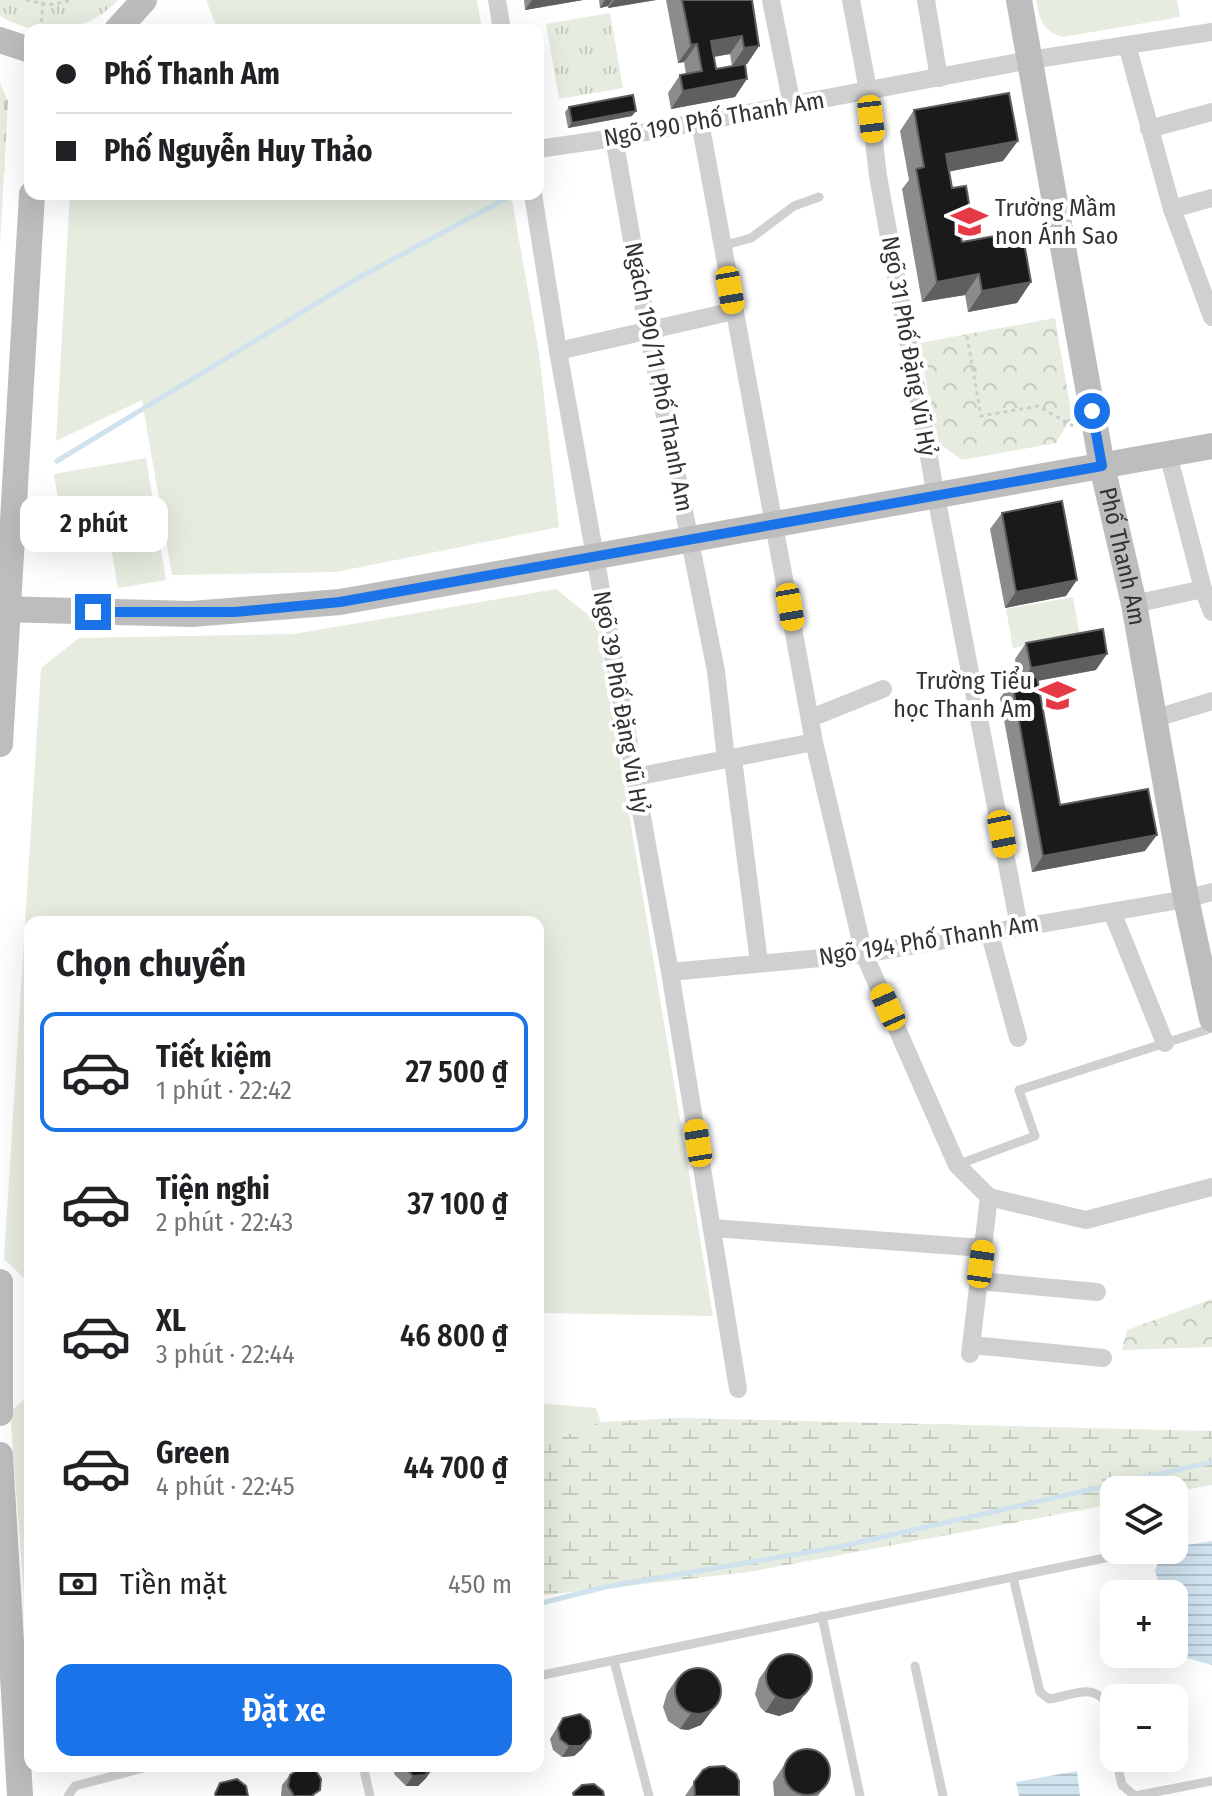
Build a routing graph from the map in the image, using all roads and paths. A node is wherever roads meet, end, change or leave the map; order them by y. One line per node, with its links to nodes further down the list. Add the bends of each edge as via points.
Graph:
1 (26, 0): 9 (path)
2 (72, 0): 9 (path)
3 (144, 0): 11 (street)
4 (497, 0): 12 (street)
5 (771, 0): 20 (street)
6 (851, 0): 19 (street, Ngõ 31 Phố Đặng Vũ Hỷ)
7 (926, 0): 18 (street)
8 (1019, 0): 17 (street, Phố Thanh Am)
9 (43, 2): 10 (path)
10 (41, 24)
11 (122, 24)
12 (501, 24)
13 (1212, 32): 15 (street, Ngõ 190 Phố Thanh Am)
14 (0, 40): 16 (street)
15 (1127, 45): 17 (street, Ngõ 190 Phố Thanh Am); 23 (street)
16 (24, 48)
17 (1030, 60): 18 (street, Ngõ 190 Phố Thanh Am); 38 (street, Phố Thanh Am)
18 (939, 78): 19 (street, Ngõ 190 Phố Thanh Am)
19 (868, 90): 20 (street, Ngõ 190 Phố Thanh Am); 40 (street, Ngõ 31 Phố Đặng Vũ Hỷ, via 878,176)
20 (792, 105): 22 (street, Ngõ 190 Phố Thanh Am)
21 (1212, 112): 23 (street)
22 (700, 122): 24 (street, Ngõ 190 Phố Thanh Am); 31 (street)
23 (1149, 129): 30 (street)
24 (614, 138): 25 (street, Ngõ 190 Phố Thanh Am); 34 (street, Ngách 190/11 Phố Thanh Am)
25 (544, 148)
26 (819, 197): 31 (lane, via 794,206 751,238)
27 (1212, 198): 30 (street)
28 (32, 200): 46 (street)
29 (534, 200): 36 (street, Ngõ 39 Phố Đặng Vũ Hỷ)
30 (1172, 209): 33 (street)
31 (722, 246): 32 (street)
32 (734, 311): 34 (street); 41 (street)
33 (1212, 317)
34 (648, 331): 36 (street); 42 (street, Ngách 190/11 Phố Thanh Am)
35 (967, 336): 38 (path, via 981,416 1038,406)
36 (558, 351): 43 (street, Ngõ 39 Phố Đặng Vũ Hỷ)
37 (1212, 446): 39 (street)
38 (1100, 453): 39 (street); 40 (street); 45 (street, Phố Thanh Am)
39 (1168, 454): 44 (street)
40 (936, 496): 41 (street); 59 (street, Ngõ 31 Phố Đặng Vũ Hỷ)
41 (775, 525): 42 (street); 50 (street)
42 (691, 540): 43 (street); 54 (street, Ngách 190/11 Phố Thanh Am)
43 (595, 557): 46 (street, via 340,602 235,612); 55 (street, Ngõ 39 Phố Đặng Vũ Hỷ)
44 (1203, 589): 45 (street); 47 (street)
45 (1134, 604): 51 (street, Phố Thanh Am)
46 (4, 610): 53 (street)
47 (1212, 612)
48 (883, 689): 50 (street)
49 (1212, 701): 51 (street)
50 (811, 718): 52 (street)
51 (1156, 718): 57 (street, Phố Thanh Am)
52 (814, 742): 54 (street); 61 (street)
53 (0, 744)
54 (730, 759): 55 (street); 62 (street, Ngách 190/11 Phố Thanh Am)
55 (635, 777): 63 (street, Ngõ 39 Phố Đặng Vũ Hỷ)
56 (1212, 892): 57 (street, Ngõ 194 Phố Thanh Am)
57 (1186, 899): 58 (street, Ngõ 194 Phố Thanh Am); 64 (street, Phố Thanh Am)
58 (1112, 912): 59 (street, Ngõ 194 Phố Thanh Am); 67 (street)
59 (1019, 926): 60 (street, Ngõ 194 Phố Thanh Am)
60 (989, 931): 61 (street, Ngõ 194 Phố Thanh Am); 66 (street)
61 (864, 954): 62 (street, Ngõ 194 Phố Thanh Am); 68 (street)
62 (759, 962): 63 (street, Ngõ 194 Phố Thanh Am)
63 (670, 972): 71 (street, Ngõ 39 Phố Đặng Vũ Hỷ)
64 (1212, 1019)
65 (1212, 1028): 67 (lane)
66 (1018, 1038)
67 (1165, 1043): 68 (lane, via 1019,1090 1035,1136)
68 (957, 1165): 70 (street)
69 (1212, 1187): 70 (street, via 1086,1220)
70 (989, 1197): 72 (street)
71 (712, 1228): 72 (street); 77 (street, Ngõ 39 Phố Đặng Vũ Hỷ)
72 (983, 1248): 73 (street)
73 (979, 1281): 75 (street); 76 (street, via 971,1350)
74 (0, 1282): 78 (street)
75 (1097, 1292)
76 (1103, 1358)
77 (738, 1389)
78 (0, 1413)
79 (0, 1455): 91 (street)
80 (1100, 1559): 81 (lane)
81 (1013, 1577): 82 (lane); 86 (lane, via 1040,1692 1049,1699 1092,1690)
82 (822, 1616): 83 (lane); 95 (lane)
83 (614, 1661): 85 (lane); 94 (lane)
84 (915, 1666): 96 (lane)
85 (544, 1675)
86 (1100, 1695)
87 (128, 1772): 92 (lane, via 75,1786)
88 (364, 1772): 93 (lane)
89 (1119, 1772): 90 (lane, via 1122,1785 1135,1796)
90 (1212, 1781)
91 (20, 1796)
92 (68, 1796)
93 (370, 1796)
94 (649, 1796)
95 (860, 1796)
96 (943, 1796)

